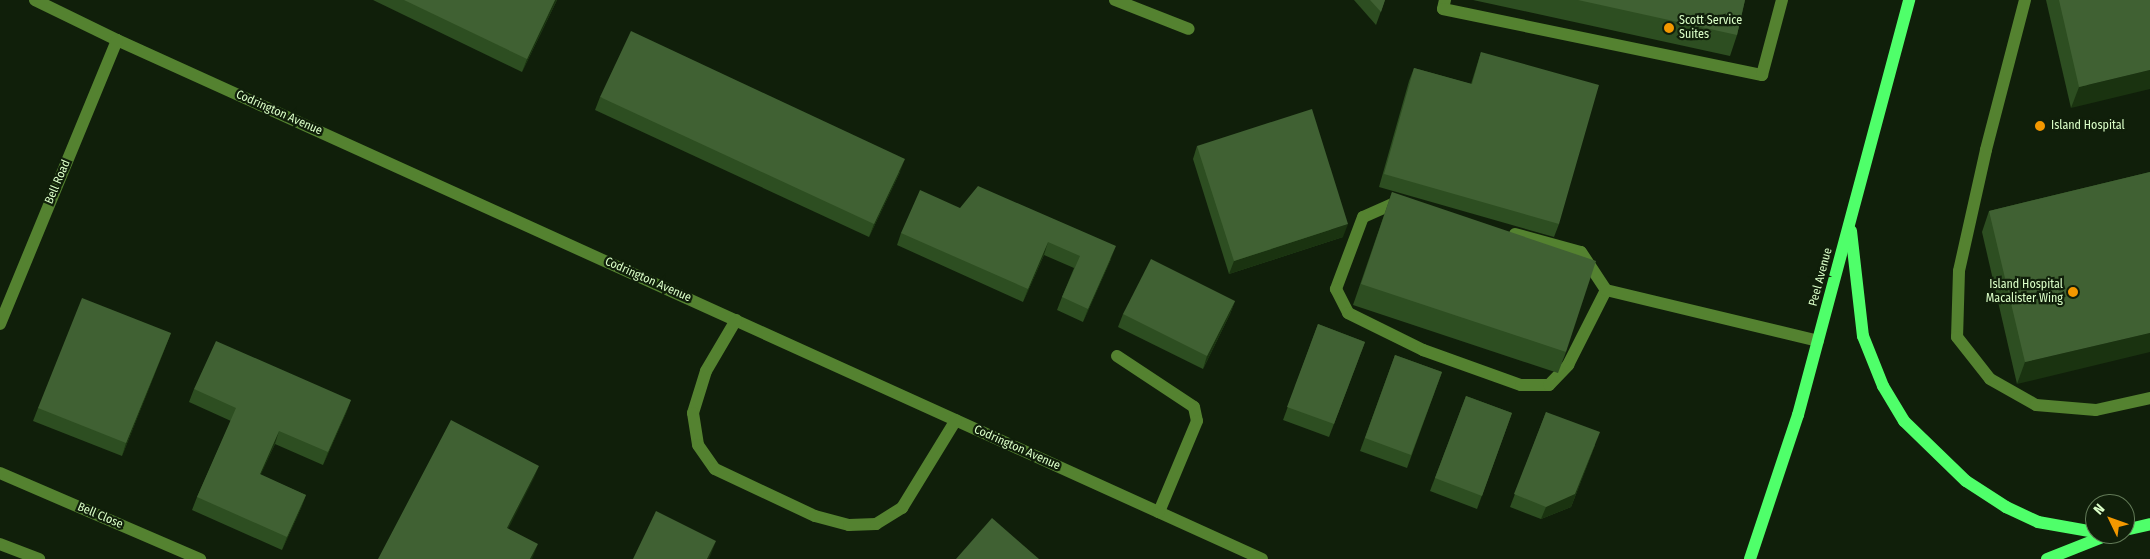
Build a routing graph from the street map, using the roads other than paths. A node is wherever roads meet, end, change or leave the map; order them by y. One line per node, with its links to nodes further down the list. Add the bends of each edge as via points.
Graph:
1 (35, 0): 8 (street, Codrington Avenue)
2 (1115, 0): 7 (street)
3 (1445, 0): 4 (street, via 1443,9 1762,75)
4 (1782, 0)
5 (1909, 0): 10 (main road, Peel Avenue)
6 (2025, 0): 17 (street, via 1959,271 1957,337 1990,380 2036,405 2096,410)
7 (1189, 29)
8 (117, 40): 13 (street, Codrington Avenue); 14 (street, Bell Road)
9 (1416, 208): 12 (street, via 1397,202 1363,217 1336,289 1348,313 1423,350 1521,385 1548,385 1568,364)
10 (1850, 224): 15 (main road, Peel Avenue); 23 (main road, via 1864,336 1882,386 1904,422 1966,481 2006,507 2038,522)
11 (1498, 230): 12 (street, via 1581,252)
12 (1606, 290): 15 (street)
13 (736, 320): 18 (street, Codrington Avenue); 18 (street, via 706,370 693,413 698,446 715,469 815,516 850,525 876,524 902,508)
14 (0, 324)
15 (1818, 341): 29 (main road, Peel Avenue, via 1798,415)
16 (1117, 356): 20 (street, via 1194,407 1197,420)
17 (2150, 398)
18 (956, 420): 20 (street, Codrington Avenue)
19 (0, 473): 27 (street, Bell Close)
20 (1159, 512): 28 (street, Codrington Avenue)
21 (2150, 524): 22 (main road)
22 (2135, 528)
23 (2085, 530)
24 (2085, 543): 30 (main road)
25 (0, 544): 26 (street)
26 (40, 559)
27 (200, 559)
28 (1262, 559)
29 (1750, 559)
30 (2047, 559)

